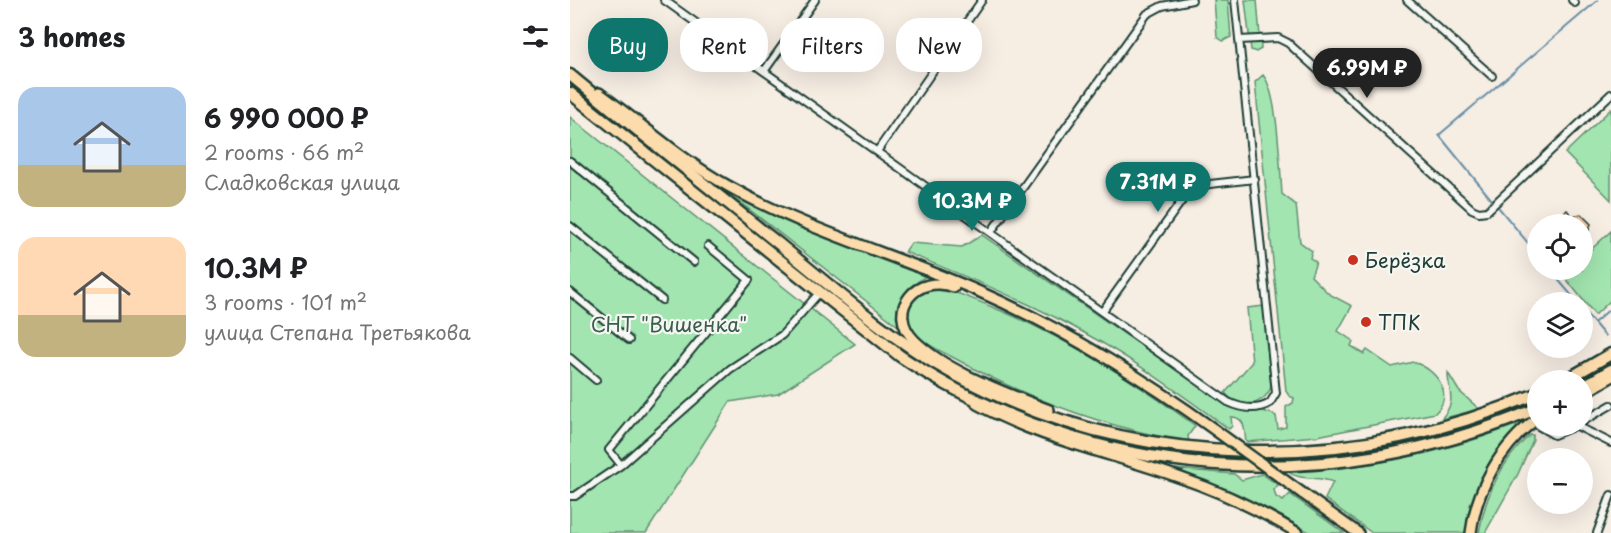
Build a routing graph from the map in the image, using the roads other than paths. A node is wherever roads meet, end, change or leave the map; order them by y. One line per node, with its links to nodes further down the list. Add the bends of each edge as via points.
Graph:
1 (663, 0): 7 (street)
2 (815, 0): 9 (street)
3 (982, 0): 15 (street)
4 (1192, 0): 19 (street, via 1162,6 1147,14)
5 (1235, 0): 8 (street)
6 (1407, 0): 12 (street)
7 (689, 18)
8 (1239, 40): 14 (street, via 1267,37 1288,43 1479,212 1487,211); 17 (street)
9 (768, 66)
10 (768, 72): 15 (street)
11 (570, 74): 26 (main road, via 683,158 748,196 813,227 950,279); 42 (highway, via 907,345 995,394)
12 (1492, 76)
13 (570, 93): 23 (highway)
14 (1611, 94)
15 (878, 150): 19 (street)
16 (570, 161): 21 (street)
17 (1255, 179): 25 (street, via 1201,185 1186,195); 25 (street, via 1274,399 1265,406 1246,408 1233,404)
18 (570, 225): 24 (street)
19 (992, 232): 25 (street)
20 (708, 246): 45 (street, via 749,280 609,450)
21 (694, 262)
22 (570, 292): 27 (street)
23 (819, 293): 35 (highway, via 900,356); 45 (street, via 782,335 730,369)
24 (662, 300)
25 (1102, 312)
26 (1029, 315): 42 (main road, via 937,283 922,285 912,292 904,317 907,331 915,341 955,367); 49 (main road, bridge, via 1111,358)
27 (629, 340)
28 (1611, 354): 30 (highway)
29 (570, 358): 33 (street)
30 (1583, 370)
31 (1611, 370): 34 (highway)
32 (1611, 377): 36 (main road)
33 (597, 380)
34 (1593, 381)
35 (945, 384): 39 (highway, via 988,407 1078,441 1146,457 1211,465 1286,465 1386,454 1477,431); 48 (main road, via 1013,424 1208,488)
36 (1593, 388)
37 (1527, 398): 42 (highway, via 1444,426 1384,441 1333,447 1210,451)
38 (1611, 405): 40 (street)
39 (1527, 412)
40 (1593, 416)
41 (1527, 430): 50 (main road, via 1517,436 1494,468 1478,504)
42 (1103, 434)
43 (1593, 434): 44 (street)
44 (1611, 443)
45 (621, 465): 47 (street)
46 (1611, 495): 51 (street)
47 (570, 496)
48 (1298, 533)
49 (1358, 533)
50 (1471, 533)
51 (1597, 533)

